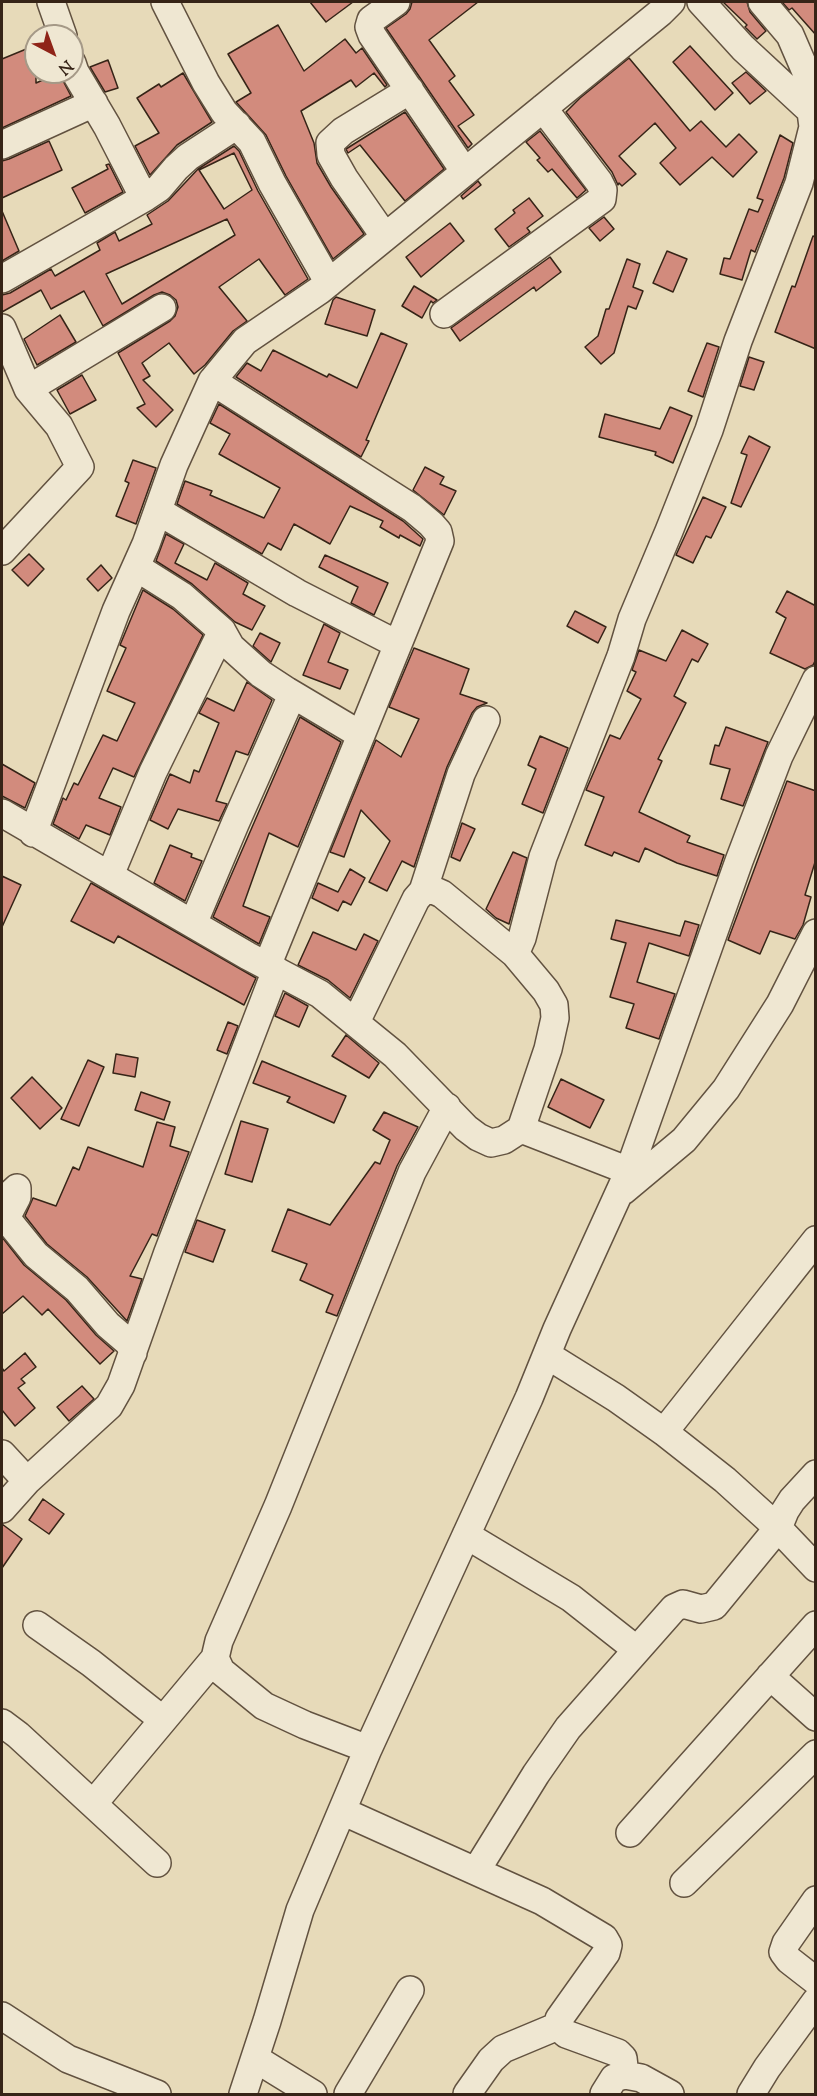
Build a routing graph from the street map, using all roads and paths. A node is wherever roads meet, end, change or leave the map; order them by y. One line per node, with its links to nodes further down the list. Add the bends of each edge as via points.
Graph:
1 (51, 2): 7 (street)
2 (165, 2): 13 (street, via 206,83)
3 (396, 2): 9 (street, via 370,20 369,27)
4 (671, 2): 11 (street)
5 (701, 2): 12 (street)
6 (762, 2): 12 (street, via 790,35 806,72)
7 (59, 24)
8 (82, 84): 10 (street)
9 (410, 90): 15 (street); 17 (street, via 330,142 331,155 344,178)
10 (94, 103): 14 (street); 16 (street)
11 (543, 108): 15 (street); 21 (street, via 599,182 602,199)
12 (813, 122): 40 (street, via 799,183 543,857)
13 (237, 125): 16 (street, via 189,157); 19 (street, via 252,142)
14 (2, 145)
15 (465, 172): 17 (street)
16 (144, 198): 18 (street)
17 (385, 237): 19 (street)
18 (2, 279)
19 (329, 283): 23 (street, via 245,341)
20 (162, 308): 24 (street)
21 (444, 314)
22 (2, 328): 24 (street)
23 (212, 381): 25 (street); 29 (street, via 412,508 438,532 436,553)
24 (28, 389): 26 (street, via 59,426 80,467)
25 (158, 511): 27 (street); 29 (street, via 297,593)
26 (2, 551)
27 (136, 567): 28 (street, via 182,596); 35 (street)
28 (222, 631): 31 (street, via 231,647 261,674); 36 (street, via 153,772)
29 (397, 644): 33 (street)
30 (816, 680): 45 (street, via 780,756 743,850)
31 (292, 694): 33 (street); 38 (street)
32 (486, 720): 37 (street, via 461,774)
33 (361, 735): 41 (street)
34 (2, 813): 35 (street)
35 (33, 833): 36 (street)
36 (110, 875): 38 (street)
37 (423, 891): 40 (street, via 442,894); 42 (street)
38 (194, 924): 41 (street)
39 (816, 933): 47 (street, via 780,1004 726,1089 684,1140)
40 (515, 954): 44 (street, via 546,991 554,1005 555,1018)
41 (271, 968): 42 (street, via 320,994); 49 (street)
42 (356, 1022): 43 (street, via 396,1055)
43 (447, 1107): 44 (street, via 466,1128 491,1143); 62 (street, via 412,1172)
44 (521, 1130): 45 (street)
45 (629, 1171): 47 (street)
46 (7, 1189): 49 (street, via 17,1197 6,1218 36,1255 77,1289 129,1343)
47 (618, 1196): 50 (street)
48 (816, 1240): 51 (street)
49 (133, 1353): 54 (street, via 109,1406)
50 (547, 1355): 51 (street); 57 (street)
51 (664, 1432): 56 (street)
52 (2, 1454): 54 (street)
53 (816, 1474): 56 (street, via 785,1511)
54 (27, 1481): 55 (street)
55 (2, 1509)
56 (778, 1528): 58 (street); 61 (street, via 714,1606 701,1609 679,1605)
57 (466, 1535): 61 (street, via 571,1598); 67 (street)
58 (811, 1554)
59 (37, 1624): 65 (street)
60 (816, 1625): 63 (street)
61 (637, 1650): 73 (street, via 568,1728)
62 (215, 1658): 65 (street); 67 (street, via 221,1671 264,1706)
63 (770, 1676): 64 (street); 71 (street)
64 (816, 1717)
65 (163, 1720): 69 (street)
66 (2, 1723): 69 (street)
67 (368, 1749): 70 (street)
68 (816, 1754): 74 (street)
69 (93, 1804): 72 (street)
70 (342, 1811): 73 (street); 81 (street, via 300,1910)
71 (630, 1833)
72 (157, 1863)
73 (476, 1871): 80 (street, via 542,1902 606,1941 606,1953 559,2019)
74 (684, 1883)
75 (816, 1900): 76 (street, via 783,1952)
76 (816, 1981)
77 (410, 1990): 86 (street)
78 (816, 2001): 90 (street)
79 (2, 2016): 83 (street, via 68,2059)
80 (558, 2026): 82 (street, via 567,2034 618,2053 623,2058); 87 (street, via 503,2049)
81 (256, 2059): 84 (street); 85 (street)
82 (625, 2074): 88 (street, via 614,2078); 89 (street)
83 (157, 2094)
84 (243, 2094)
85 (313, 2094)
86 (348, 2094)
87 (467, 2094)
88 (604, 2094)
89 (670, 2094)
90 (751, 2094)

